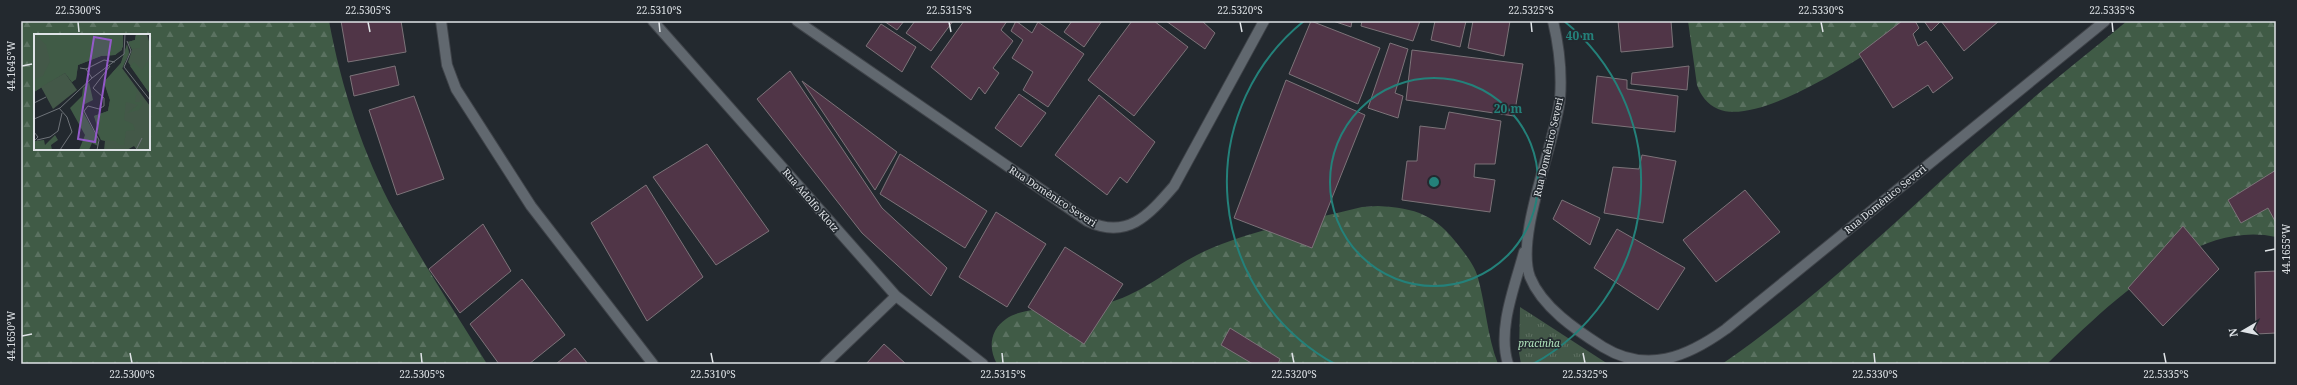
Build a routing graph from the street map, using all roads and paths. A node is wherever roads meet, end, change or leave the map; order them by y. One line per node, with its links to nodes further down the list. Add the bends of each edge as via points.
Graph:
1 (441, 21): 10 (street, via 447,65 456,89 530,206)
2 (653, 21): 8 (street, Rua Adolfo Klotz)
3 (797, 21): 4 (street, Rua Domênico Severi, via 1087,221 1100,227 1115,229 1130,225 1145,216 1174,186)
4 (1264, 21)
5 (1552, 21): 7 (street, Rua Domênico Severi, via 1560,62 1560,99)
6 (2105, 21): 9 (street, Rua Domênico Severi, via 1726,329 1689,350)
7 (1530, 225): 9 (street, Rua Domênico Severi, via 1527,252 1529,275 1549,306 1609,350 1624,357); 13 (street, Rua Domênico Severi, via 1507,320 1505,335)
8 (896, 296): 11 (street); 12 (street, Rua Adolfo Klotz)
9 (1653, 363)
10 (653, 364)
11 (825, 364)
12 (983, 364)
13 (1508, 364)

